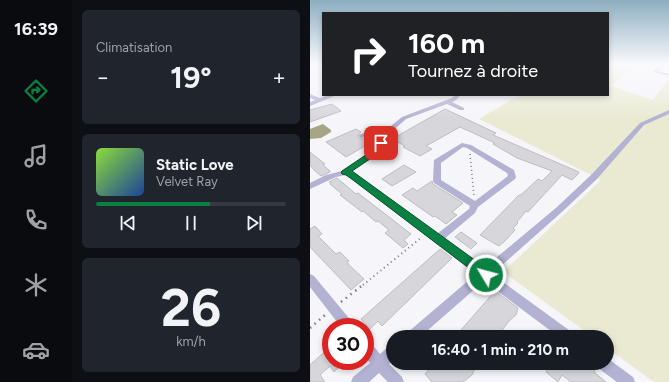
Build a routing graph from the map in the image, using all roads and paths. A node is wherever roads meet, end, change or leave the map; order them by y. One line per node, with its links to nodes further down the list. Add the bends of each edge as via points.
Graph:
1 (310, 96): 4 (street)
2 (331, 96): 4 (street)
3 (457, 96): 5 (street)
4 (320, 100): 6 (street)
5 (448, 102): 7 (street); 9 (street, via 404,118)
6 (310, 104)
7 (462, 109)
8 (669, 112): 17 (street, via 642,124 577,193)
9 (388, 131): 10 (street, via 376,130); 12 (street, via 376,152)
10 (361, 136)
11 (469, 146): 14 (path); 14 (street, via 511,172 512,177); 14 (street, via 462,145 437,162 437,181)
12 (345, 172): 13 (street); 15 (street)
13 (312, 183)
14 (475, 205): 16 (street, via 472,211)
15 (429, 232): 16 (street); 19 (path)
16 (437, 239): 17 (street)
17 (486, 275): 22 (street); 23 (street)
18 (310, 279): 19 (street)
19 (334, 308): 20 (street); 21 (path)
20 (342, 318)
21 (310, 328)
22 (419, 330)
23 (560, 330)
24 (374, 358): 26 (street)
25 (386, 358): 26 (street)
26 (379, 364): 28 (street); 29 (street)
27 (612, 370): 30 (street)
28 (358, 382)
29 (397, 382)
30 (628, 382)

